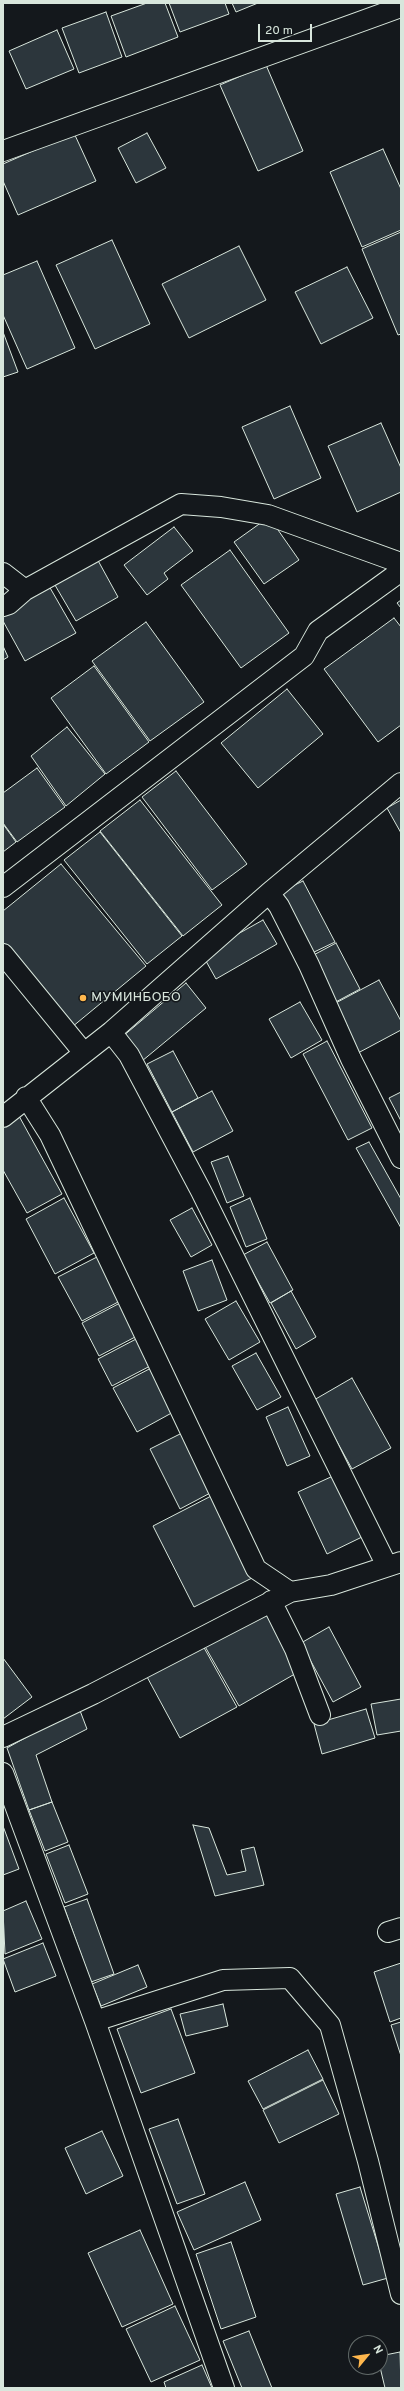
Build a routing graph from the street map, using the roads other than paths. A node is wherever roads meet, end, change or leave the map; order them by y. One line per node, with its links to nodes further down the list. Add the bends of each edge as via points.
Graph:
1 (401, 7): 2 (street)
2 (3, 151)
3 (401, 563): 6 (street, via 268,515 221,507 181,504)
4 (401, 571): 9 (street, via 318,631 304,656)
5 (3, 573): 6 (street)
6 (25, 590): 7 (street)
7 (3, 606)
8 (401, 783): 10 (street)
9 (3, 888)
10 (269, 893): 12 (street); 16 (street, via 279,906 309,965 350,1059)
11 (3, 954): 13 (street)
12 (111, 1032): 13 (street); 17 (street, via 129,1055)
13 (84, 1052): 14 (street)
14 (26, 1097): 15 (street); 18 (street, via 50,1135 256,1569)
15 (3, 1117)
16 (401, 1158)
17 (394, 1564): 18 (street, via 331,1585)
18 (290, 1592): 19 (street)
19 (270, 1602): 20 (street, via 295,1649); 21 (street, via 93,1694)
20 (320, 1715)
21 (3, 1737)
22 (3, 1773): 23 (street)
23 (95, 2021): 24 (street, via 223,1980 290,1978 330,2025 368,2161); 25 (street)
24 (401, 2294)
25 (224, 2388)

